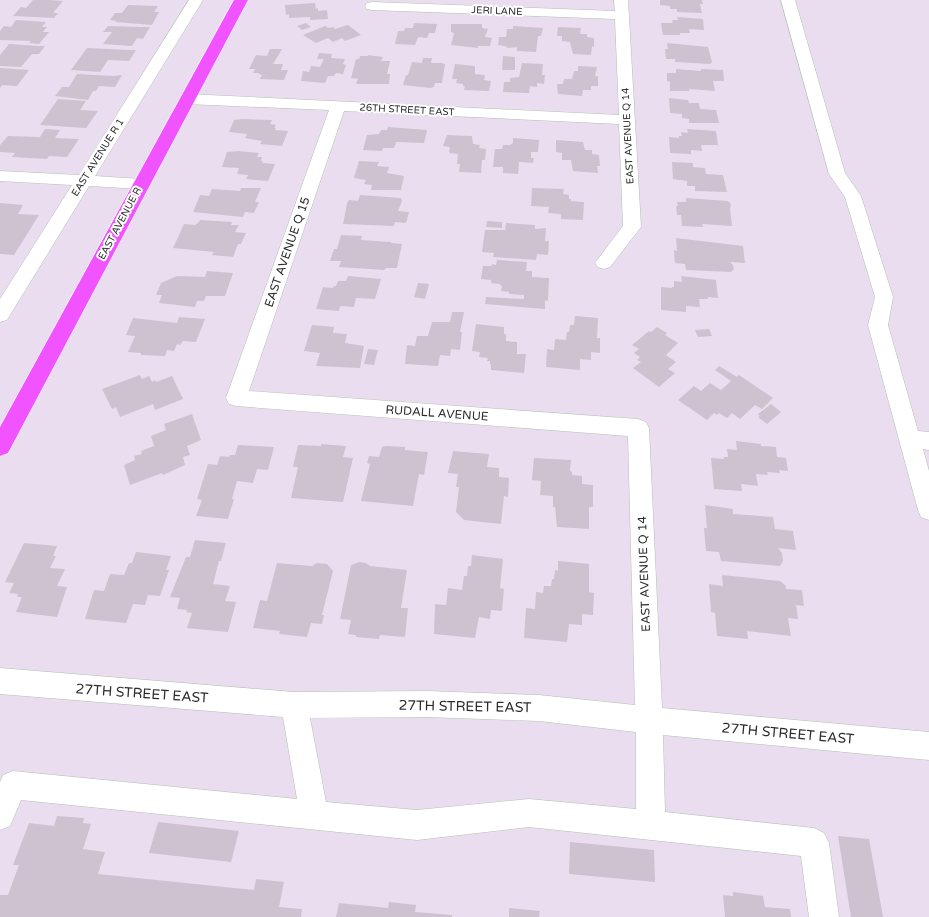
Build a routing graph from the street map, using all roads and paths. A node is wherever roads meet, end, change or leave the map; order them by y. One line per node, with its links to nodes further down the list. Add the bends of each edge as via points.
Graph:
1 (196, 0): 10 (street, EAST AVENUE R 1)
2 (241, 0): 6 (main road, EAST AVENUE R)
3 (788, 0): 16 (street, via 837,174 853,196 884,297 878,325)
4 (372, 6): 5 (street, JERI LANE)
5 (621, 8): 8 (street, EAST AVENUE Q 14)
6 (187, 99): 7 (street, 26TH STREET EAST); 11 (main road, EAST AVENUE R)
7 (338, 105): 8 (street, 26TH STREET EAST); 14 (street, EAST AVENUE Q 15)
8 (627, 120): 12 (street, EAST AVENUE Q 14, via 632,227)
9 (0, 176): 10 (street)
10 (82, 180): 11 (street); 13 (street, EAST AVENUE R 1)
11 (141, 184): 17 (main road, EAST AVENUE R)
12 (604, 263)
13 (0, 315)
14 (236, 398): 15 (street, RUDALL AVENUE)
15 (638, 428): 21 (street, EAST AVENUE Q 14)
16 (919, 440): 18 (street)
17 (0, 448)
18 (929, 510)
19 (0, 681): 20 (street, 27TH STREET EAST)
20 (294, 704): 21 (street, 27TH STREET EAST, via 427,704 539,708); 23 (street)
21 (649, 720): 22 (street, 27TH STREET EAST); 25 (street, EAST AVENUE Q 14)
22 (929, 746)
23 (314, 814): 24 (street, via 13,785); 25 (street, via 417,825 529,813)
24 (0, 816)
25 (651, 825): 26 (street, via 814,843)
26 (824, 917)

